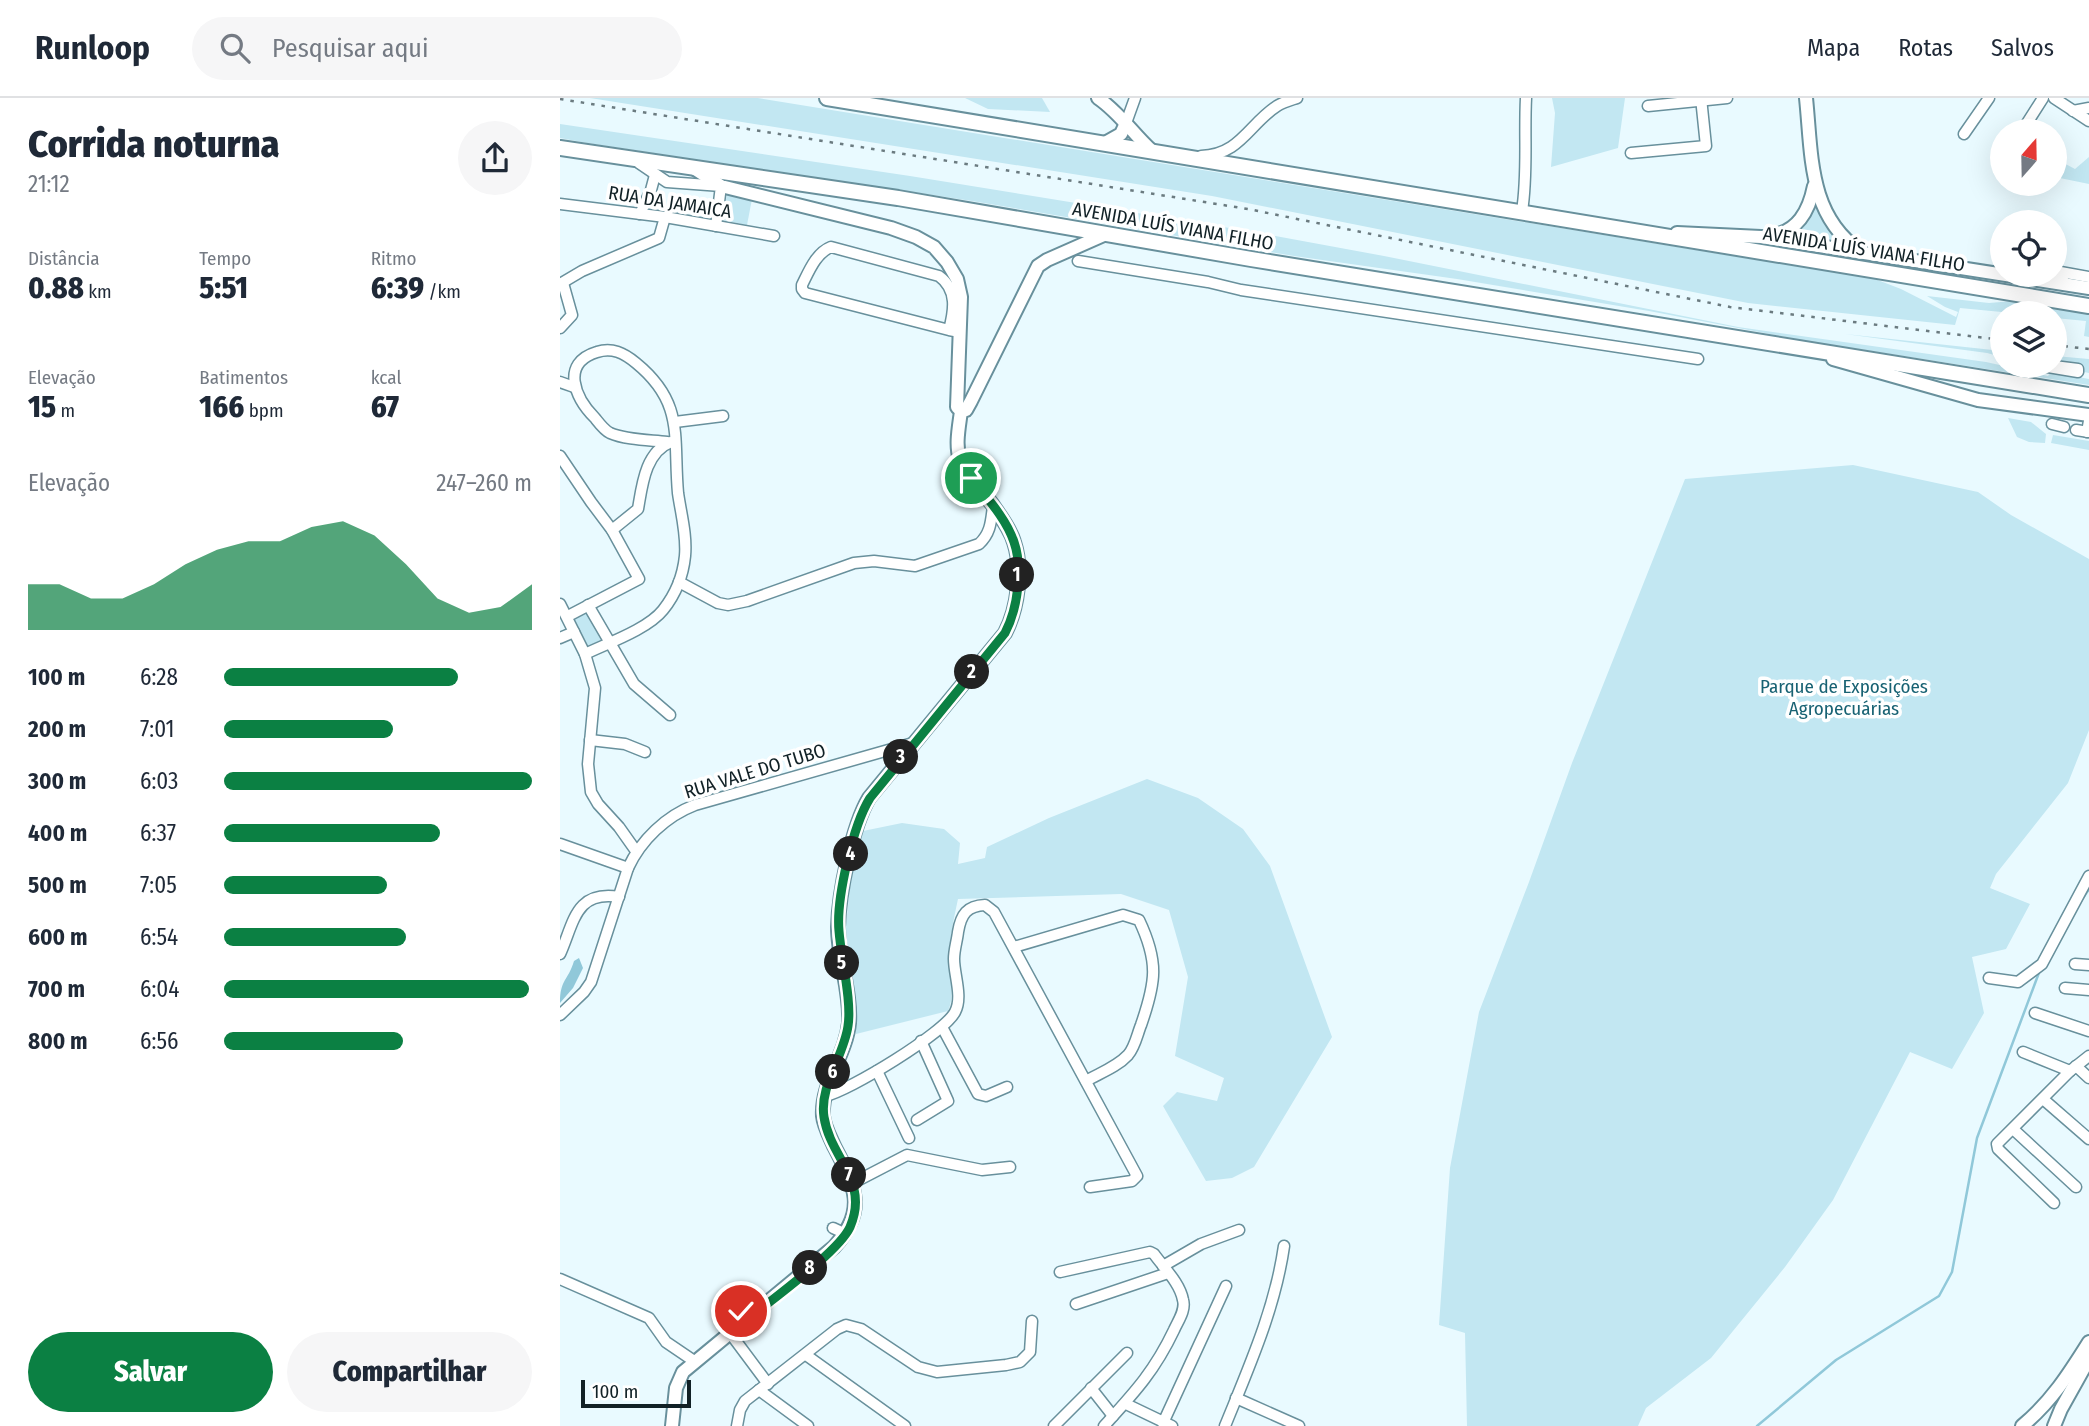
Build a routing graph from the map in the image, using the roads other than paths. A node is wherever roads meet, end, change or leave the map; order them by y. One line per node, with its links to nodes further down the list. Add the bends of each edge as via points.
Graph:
1 (827, 98): 20 (highway, AVENIDA LUÍS VIANA FILHO)
2 (1098, 98): 17 (main road)
3 (1135, 98): 17 (street)
4 (1297, 98): 19 (street, via 1276,107)
5 (1526, 98): 32 (street, via 1526,186)
6 (1727, 98): 11 (street)
7 (1806, 98): 29 (main road)
8 (1989, 98): 18 (street)
9 (2043, 98): 15 (street)
10 (2054, 98): 14 (street)
11 (1701, 99): 12 (street); 23 (street, via 1706,146)
12 (1648, 106)
13 (2089, 108): 14 (street)
14 (2073, 111): 16 (street)
15 (2030, 119)
16 (2089, 121)
17 (1126, 123): 20 (main road, via 1121,134); 22 (main road)
18 (1964, 134)
19 (1241, 142): 24 (street, via 1215,155); 26 (street, via 1238,155)
20 (1105, 143): 22 (highway, AVENIDA LUÍS VIANA FILHO)
21 (560, 148): 25 (highway, AVENIDA LUÍS VIANA FILHO)
22 (1152, 151): 24 (highway, AVENIDA LUÍS VIANA FILHO)
23 (1630, 153)
24 (1183, 157): 26 (highway, AVENIDA LUÍS VIANA FILHO)
25 (632, 160): 27 (highway, AVENIDA LUÍS VIANA FILHO); 28 (street)
26 (1247, 168): 32 (highway, AVENIDA LUÍS VIANA FILHO)
27 (694, 169): 30 (main road); 37 (highway, AVENIDA LUÍS VIANA FILHO)
28 (655, 175): 30 (street, via 667,181); 33 (street)
29 (1815, 182): 39 (main road, via 1811,201 1797,224); 41 (main road, via 1833,225)
30 (721, 186): 35 (street); 48 (main road, via 891,228 925,241 957,279 961,297)
31 (560, 204): 33 (street, RUA DA JAMAICA)
32 (1521, 211): 36 (highway, AVENIDA LUÍS VIANA FILHO)
33 (640, 214): 34 (street, RUA DA JAMAICA)
34 (665, 217): 35 (street, RUA DA JAMAICA); 45 (street, via 659,238)
35 (716, 226): 38 (street, RUA DA JAMAICA)
36 (1633, 231): 39 (main road, AVENIDA LUÍS VIANA FILHO); 46 (highway, AVENIDA LUÍS VIANA FILHO)
37 (1105, 234): 40 (main road); 49 (highway, AVENIDA LUÍS VIANA FILHO)
38 (774, 236)
39 (1761, 237): 41 (main road, AVENIDA LUÍS VIANA FILHO)
40 (1069, 250): 50 (street, via 1082,261 1241,289); 58 (main road, via 1038,266 971,401)
41 (1863, 253): 44 (main road, AVENIDA LUÍS VIANA FILHO, via 1992,275)
42 (2067, 276): 44 (street)
43 (2067, 279): 44 (street)
44 (2087, 283)
45 (561, 284): 47 (street, via 572,315)
46 (2089, 306)
47 (560, 328)
48 (954, 331): 48 (street, via 805,293 803,285 828,247 939,276 955,304); 58 (main road, via 957,407)
49 (1778, 343): 57 (highway, AVENIDA LUÍS VIANA FILHO); 60 (main road, AVENIDA LUÍS VIANA FILHO, via 1978,400)
50 (1698, 359)
51 (2067, 366): 53 (street)
52 (2067, 367): 54 (street, via 2078,372)
53 (2089, 369)
54 (2067, 370)
55 (560, 382): 56 (street)
56 (574, 387): 61 (street, via 574,369 582,359 597,352 619,352 656,381); 66 (street, via 587,411 608,432)
57 (2089, 395)
58 (961, 411): 68 (main road, via 960,460)
59 (723, 415): 61 (street)
60 (2089, 415)
61 (675, 422): 66 (street)
62 (2052, 424): 63 (street)
63 (2064, 427)
64 (2088, 429): 65 (street)
65 (2076, 430)
66 (672, 442): 69 (street, via 660,449 645,472 638,509); 70 (street, via 685,535)
67 (560, 456): 69 (street)
68 (993, 506): 70 (street, via 990,528 979,544 915,566 864,561 728,605); 80 (main road, via 1015,547 1016,606 1005,633)
69 (612, 530): 72 (street, via 639,579)
70 (679, 582): 76 (street, via 653,620)
71 (560, 604): 73 (street)
72 (588, 605): 73 (street); 76 (street)
73 (568, 616): 74 (street)
74 (574, 632): 75 (street); 77 (street)
75 (560, 638)
76 (608, 643): 77 (street); 78 (street, via 634,684)
77 (585, 654): 79 (street, via 595,694)
78 (670, 715)
79 (590, 740): 81 (street, via 625,744); 83 (street, via 591,792)
80 (913, 743): 83 (street, RUA VALE DO TUBO, via 686,808); 106 (main road, via 864,807 844,879 838,928 848,1026)
81 (645, 752)
82 (560, 844): 84 (street)
83 (636, 851): 84 (street, RUA VALE DO TUBO)
84 (628, 868): 86 (street, RUA VALE DO TUBO)
85 (2089, 876): 91 (street, via 2042,964 2018,982)
86 (619, 897): 88 (street, via 593,898 577,910); 95 (street, RUA VALE DO TUBO, via 591,982)
87 (1014, 947): 96 (street, via 990,907 972,907 965,912 954,954 958,1005); 104 (street); 104 (street, via 1123,915 1139,920 1155,975 1148,1006 1129,1053)
88 (560, 954)
89 (2075, 964): 90 (street)
90 (2089, 965)
91 (1989, 978)
92 (2065, 988): 93 (street)
93 (2089, 990)
94 (2035, 1013): 97 (street)
95 (560, 1015)
96 (942, 1027): 98 (street); 105 (street, via 978,1094 986,1096)
97 (2089, 1031)
98 (921, 1041): 102 (street); 108 (street, via 948,1101)
99 (2023, 1052): 101 (street)
100 (2089, 1056): 101 (street)
101 (2073, 1069): 103 (street); 107 (street)
102 (877, 1071): 106 (street); 110 (street)
103 (2089, 1078)
104 (1086, 1081): 114 (street, via 1138,1175 1132,1181)
105 (1007, 1087)
106 (825, 1096): 113 (main road, via 823,1117)
107 (2043, 1099): 109 (street); 111 (street)
108 (917, 1120)
109 (2012, 1129): 115 (street); 116 (street, via 1998,1149)
110 (908, 1138)
111 (2089, 1139)
112 (1010, 1167): 113 (street, via 982,1170 907,1155)
113 (853, 1183): 119 (main road, via 857,1206)
114 (1090, 1187)
115 (2076, 1187)
116 (2054, 1203)
117 (833, 1228): 119 (street)
118 (1239, 1230): 121 (street, via 1201,1244)
119 (846, 1234): 125 (main road)
120 (1284, 1246): 137 (street, via 1279,1281)
121 (1166, 1269): 122 (street, via 1148,1252); 127 (street); 138 (street, via 1184,1301 1182,1313 1164,1351)
122 (1060, 1272)
123 (781, 1276): 125 (street)
124 (560, 1279): 134 (street, via 649,1318 666,1342)
125 (794, 1282): 129 (main road, via 747,1313)
126 (1226, 1286): 140 (street)
127 (1076, 1304)
128 (1032, 1321): 132 (street, via 1030,1352 1020,1362 1006,1365 929,1371 861,1329 846,1325)
129 (730, 1333): 134 (main road); 135 (street)
130 (2089, 1342): 149 (main road, via 2063,1384)
131 (1127, 1353): 136 (street)
132 (806, 1355): 135 (street); 144 (street)
133 (2089, 1359): 150 (main road)
134 (694, 1361): 141 (main road, via 678,1382)
135 (764, 1387): 142 (street, via 742,1405); 143 (street)
136 (1091, 1388): 139 (street); 145 (street)
137 (1236, 1398): 147 (street); 148 (street)
138 (1126, 1404): 139 (street); 140 (street)
139 (1113, 1416): 146 (street)
140 (1167, 1424)
141 (672, 1426)
142 (737, 1426)
143 (808, 1426)
144 (905, 1426)
145 (1054, 1426)
146 (1104, 1426)
147 (1224, 1426)
148 (1299, 1426)
149 (2022, 1426)
150 (2054, 1426)

